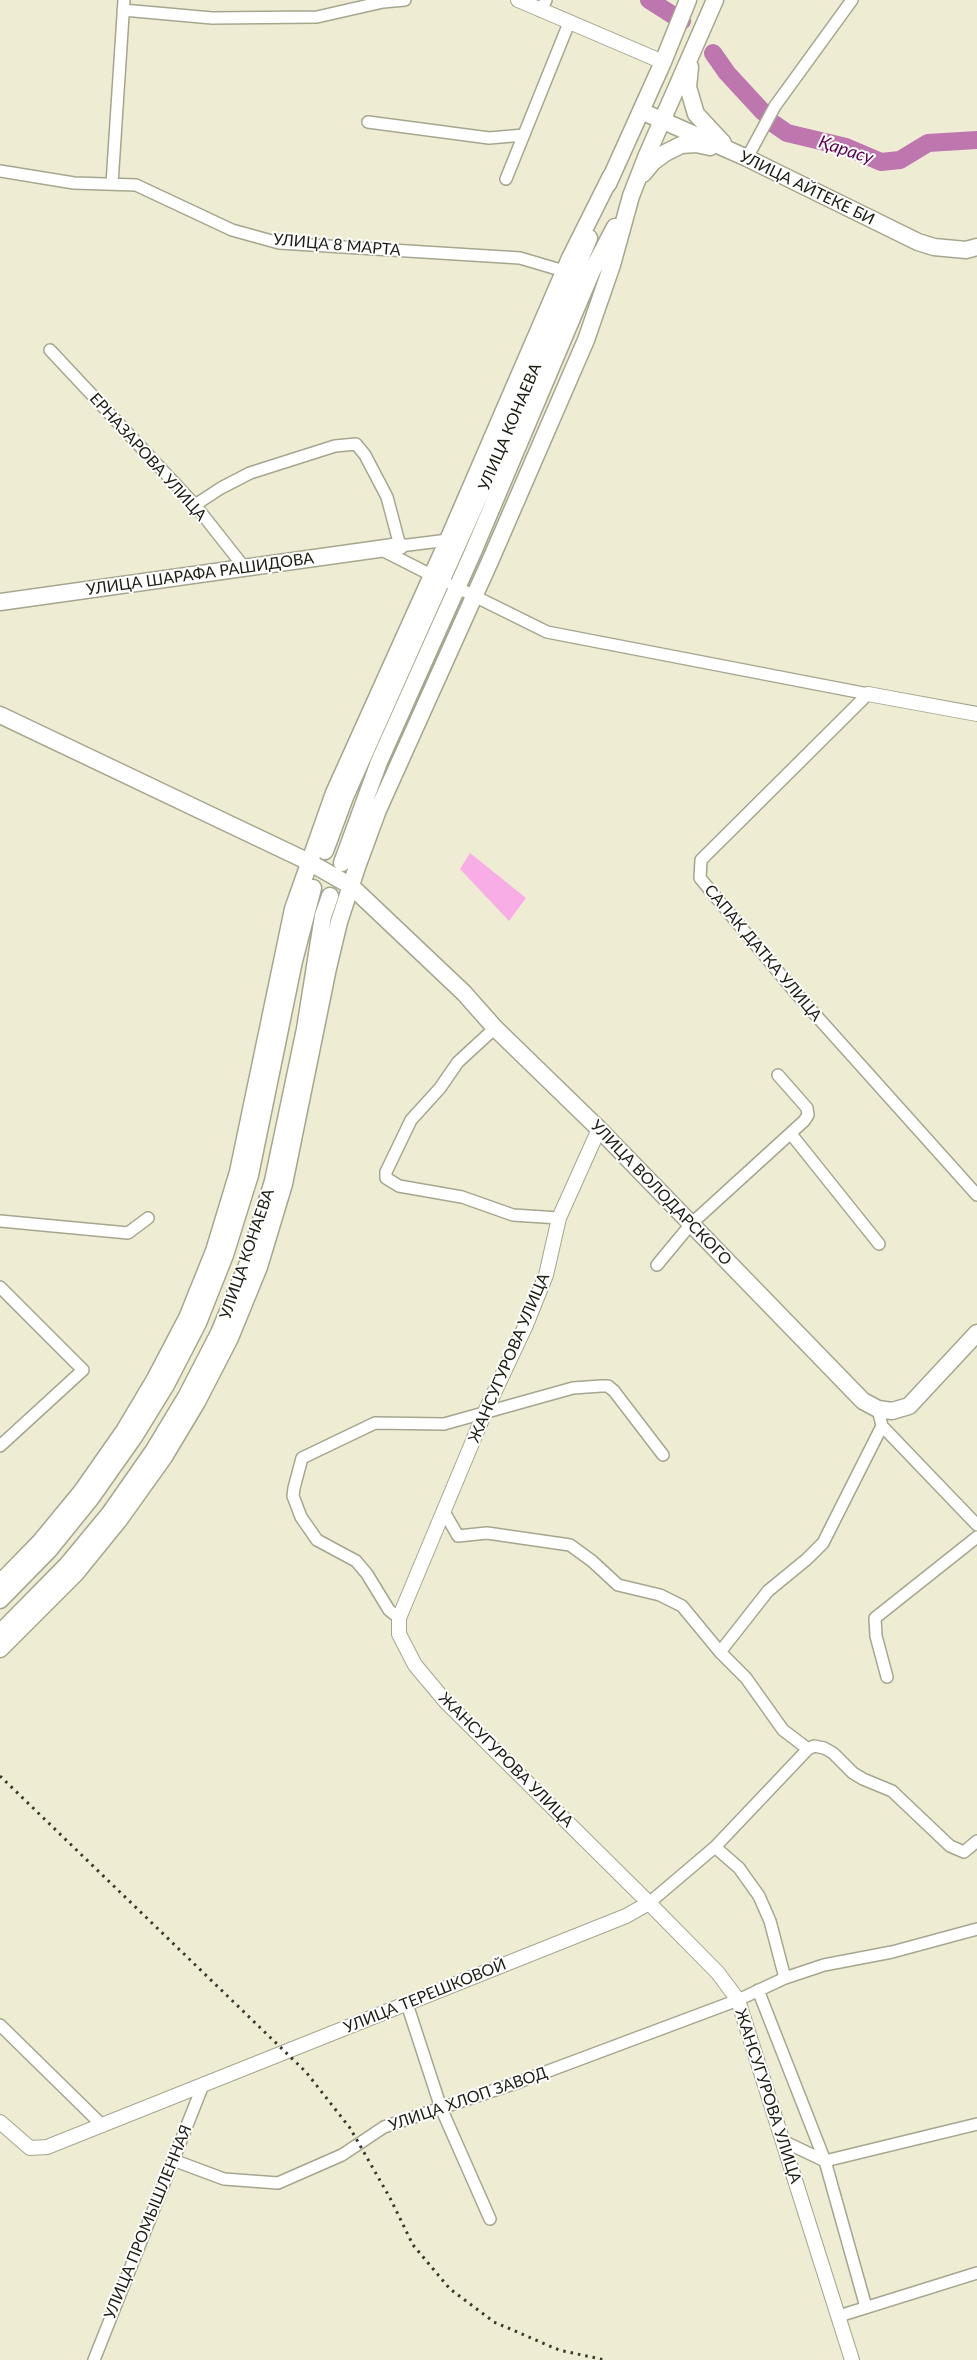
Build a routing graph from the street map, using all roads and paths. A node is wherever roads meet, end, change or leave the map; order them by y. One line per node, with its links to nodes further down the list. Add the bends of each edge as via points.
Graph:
1 (405, 0): 6 (street, via 317,17 212,18)
2 (518, 0): 7 (street)
3 (688, 0): 10 (main road, УЛИЦА КОНАЕВА)
4 (715, 0): 9 (main road, УЛИЦА КОНАЕВА)
5 (852, 0): 16 (street, via 775,106)
6 (123, 5): 20 (street)
7 (543, 5): 8 (street)
8 (569, 23): 10 (street); 14 (street)
9 (692, 53): 12 (main road, УЛИЦА КОНАЕВА); 15 (main road, via 688,87 691,102 703,122)
10 (663, 62): 11 (main road, УЛИЦА КОНАЕВА)
11 (641, 111): 12 (main road, УЛИЦА АЙТЕКЕ БИ); 18 (main road, УЛИЦА КОНАЕВА)
12 (663, 120): 15 (main road, УЛИЦА АЙТЕКЕ БИ); 21 (main road, УЛИЦА КОНАЕВА)
13 (368, 122): 14 (street, via 489,138)
14 (524, 135): 19 (street)
15 (729, 151): 16 (main road, УЛИЦА АЙТЕКЕ БИ); 21 (main road, via 696,144 681,145 652,162)
16 (747, 158): 22 (main road, УЛИЦА АЙТЕКЕ БИ, via 918,242 966,250)
17 (0, 171): 20 (street, УЛИЦА 8 МАРТА)
18 (611, 176): 23 (main road); 30 (main road, УЛИЦА КОНАЕВА, via 581,262)
19 (506, 179)
20 (112, 184): 23 (street, УЛИЦА 8 МАРТА, via 136,185 232,230 279,243 520,258)
21 (634, 190): 30 (main road, УЛИЦА КОНАЕВА, via 592,271 473,552); 31 (main road, УЛИЦА КОНАЕВА, via 586,340)
22 (977, 247)
23 (564, 271): 26 (main road)
24 (50, 350): 25 (street, ЕРНАЗАРОВА УЛИЦА)
25 (195, 506): 27 (street, via 250,473 335,446 356,444 366,455 387,497); 29 (street, ЕРНАЗАРОВА УЛИЦА)
26 (448, 540): 27 (street); 30 (main road)
27 (400, 546): 28 (main road, УЛИЦА ШАРАФА РАШИДОВА)
28 (380, 549): 29 (main road, УЛИЦА ШАРАФА РАШИДОВА); 30 (street)
29 (244, 567): 32 (main road, УЛИЦА ШАРАФА РАШИДОВА)
30 (444, 581): 31 (street); 36 (main road, УЛИЦА КОНАЕВА, via 345,797); 37 (main road, via 334,792); 38 (main road, УЛИЦА КОНАЕВА, via 379,762)
31 (475, 596): 33 (street, via 547,632); 39 (main road, УЛИЦА КОНАЕВА, via 378,810)
32 (0, 602)
33 (868, 694): 34 (street); 46 (street, САПАК ДАТКА УЛИЦА, via 701,860 700,878 801,999)
34 (977, 714)
35 (0, 715): 37 (main road, УЛИЦА ВОЛОДАРСКОГО)
36 (325, 851)
37 (309, 862): 38 (main road, УЛИЦА ВОЛОДАРСКОГО); 63 (main road, via 293,909 238,1172 214,1251 187,1318 124,1431 82,1491 40,1542)
38 (336, 868): 39 (main road, УЛИЦА ВОЛОДАРСКОГО)
39 (351, 886): 42 (main road, УЛИЦА ВОЛОДАРСКОГО, via 464,992); 67 (main road, УЛИЦА КОНАЕВА, via 328,968 284,1184 259,1267 230,1338 164,1457 120,1520 76,1574)
40 (313, 888): 64 (main road, УЛИЦА КОНАЕВА, via 294,961 250,1175 225,1255 198,1323 139,1430 91,1498 49,1550)
41 (330, 896): 66 (main road, УЛИЦА КОНАЕВА, via 323,916 305,1029 273,1181 248,1263 219,1333 154,1450 110,1513 67,1566)
42 (495, 1028): 44 (main road, УЛИЦА ВОЛОДАРСКОГО); 48 (street, via 458,1062 411,1120 386,1178 399,1186 462,1197 513,1215)
43 (778, 1076): 45 (street, via 808,1111 804,1122)
44 (599, 1129): 48 (street, ЖАНСУГУРОВА УЛИЦА); 50 (main road, УЛИЦА ВОЛОДАРСКОГО)
45 (791, 1134): 50 (street); 51 (street)
46 (977, 1195)
47 (148, 1218): 49 (street, via 128,1233)
48 (559, 1218): 56 (street, ЖАНСУГУРОВА УЛИЦА, via 546,1275)
49 (0, 1221)
50 (691, 1224): 52 (street); 55 (main road, УЛИЦА ВОЛОДАРСКОГО, via 863,1402)
51 (880, 1244)
52 (657, 1265)
53 (0, 1287): 58 (street, via 83,1370)
54 (977, 1333): 55 (main road, via 909,1406 892,1411)
55 (878, 1409): 57 (street)
56 (485, 1412): 59 (street, via 573,1388 608,1386); 60 (street, ЖАНСУГУРОВА УЛИЦА); 65 (street, via 444,1424 375,1423 302,1458 293,1496 308,1528 318,1540 356,1561 389,1610)
57 (882, 1426): 61 (street); 68 (street, via 822,1543 768,1591)
58 (0, 1446)
59 (663, 1455)
60 (443, 1510): 65 (street, ЖАНСУГУРОВА УЛИЦА); 68 (street, via 458,1536 487,1533 570,1545 618,1585 660,1595 682,1606)
61 (977, 1525)
62 (977, 1537): 69 (street, via 875,1618 876,1636)
63 (0, 1583)
64 (0, 1600)
65 (399, 1618): 73 (street, ЖАНСУГУРОВА УЛИЦА, via 399,1634 405,1649 446,1702)
66 (0, 1633)
67 (0, 1649)
68 (720, 1652): 70 (street, via 746,1678 783,1730)
69 (887, 1677)
70 (808, 1749): 71 (street, via 814,1746 824,1748 858,1776 892,1791 950,1846 964,1852); 72 (street, УЛИЦА ТЕРЕШКОВОЙ)
71 (977, 1841)
72 (715, 1847): 73 (street, УЛИЦА ТЕРЕШКОВОЙ); 75 (street, via 739,1868 759,1896 770,1921)
73 (650, 1903): 77 (street, ЖАНСУГУРОВА УЛИЦА, via 718,1973); 78 (street, УЛИЦА ТЕРЕШКОВОЙ, via 626,1916)
74 (977, 1929): 75 (street, УЛИЦА ХЛОП ЗАВОД, via 892,1952 824,1965)
75 (784, 1978): 76 (street, УЛИЦА ХЛОП ЗАВОД)
76 (758, 1990): 77 (street, УЛИЦА ХЛОП ЗАВОД); 87 (street)
77 (738, 2000): 81 (street, УЛИЦА ХЛОП ЗАВОД); 85 (street, ЖАНСУГУРОВА УЛИЦА)
78 (407, 2004): 80 (street, УЛИЦА ТЕРЕШКОВОЙ); 81 (street)
79 (0, 2025): 84 (street)
80 (203, 2084): 84 (street, УЛИЦА ТЕРЕШКОВОЙ); 86 (street, УЛИЦА ПРОМЫШЛЕННАЯ)
81 (441, 2108): 86 (street, УЛИЦА ХЛОП ЗАВОД, via 384,2126 342,2155 278,2183 224,2179); 88 (street)
82 (0, 2122): 84 (street, УЛИЦА ТЕРЕШКОВОЙ, via 30,2148 47,2147)
83 (977, 2124): 87 (street)
84 (102, 2125)
85 (783, 2141): 87 (street); 91 (street, ЖАНСУГУРОВА УЛИЦА)
86 (173, 2160): 92 (street, УЛИЦА ПРОМЫШЛЕННАЯ)
87 (825, 2161): 90 (street)
88 (490, 2219)
89 (977, 2273): 90 (street)
90 (866, 2307): 91 (street)
91 (838, 2316): 93 (street, ЖАНСУГУРОВА УЛИЦА)
92 (94, 2360)
93 (852, 2360)

